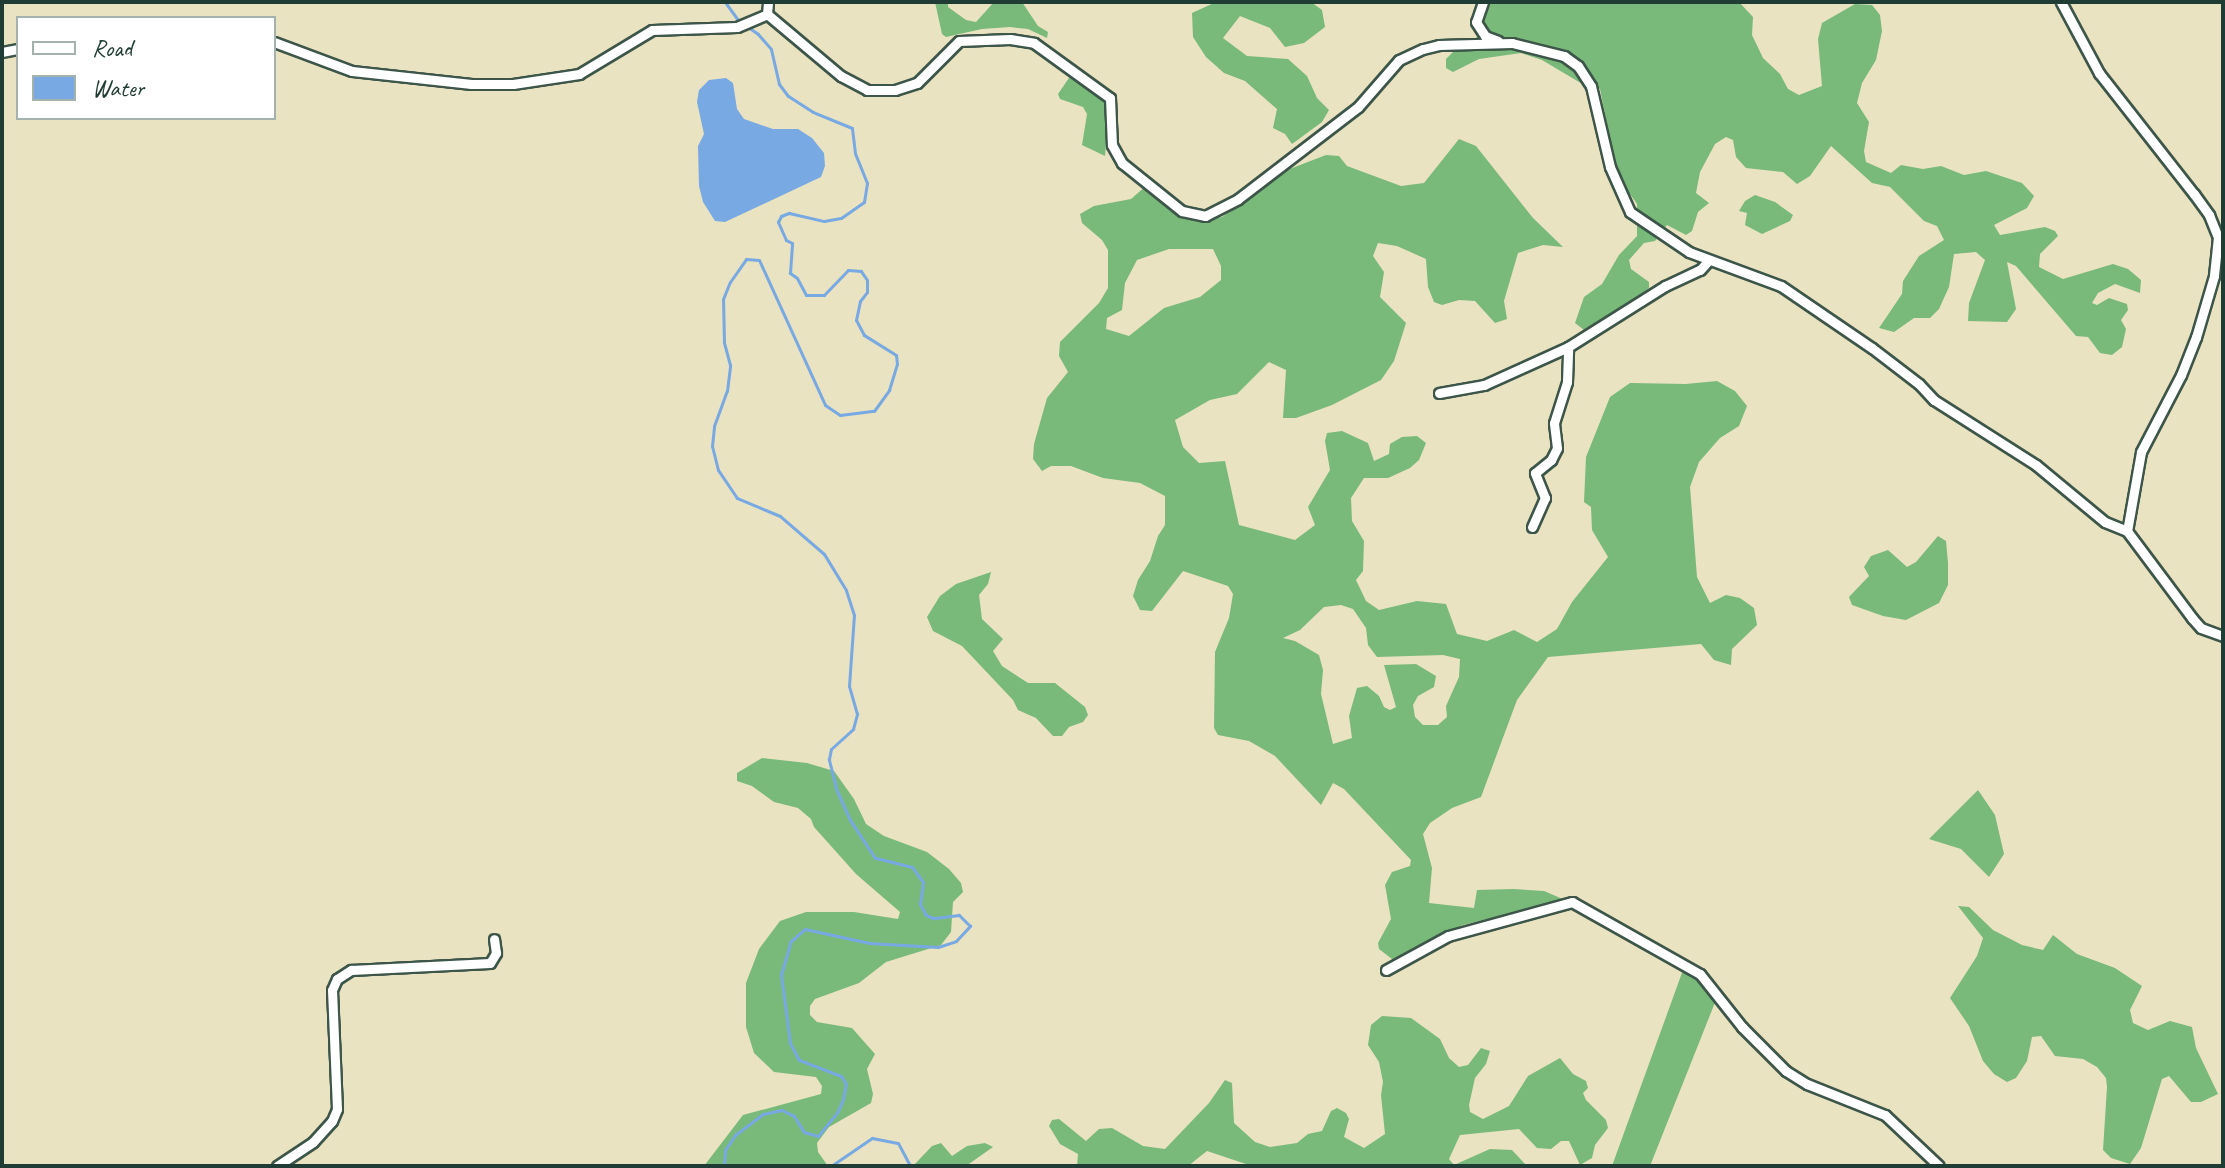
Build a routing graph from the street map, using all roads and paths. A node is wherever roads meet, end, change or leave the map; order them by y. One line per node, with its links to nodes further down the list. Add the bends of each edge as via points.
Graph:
1 (768, 2): 4 (street)
2 (1483, 2): 6 (street, via 1476,22 1479,30)
3 (2061, 2): 8 (street, via 2099,73 2209,215 2218,237)
4 (767, 14): 5 (street, via 737,27 652,30 579,74 513,84 463,84 352,71); 6 (street, via 841,76 867,90 917,83 959,41 1034,43 1110,98 1112,145 1122,163 1182,211 1205,216 1238,199 1358,107 1399,60 1439,45)
5 (276, 43)
6 (1502, 43): 7 (street, via 1538,47 1578,66 1596,98 1610,167 1625,205 1676,245)
7 (1708, 261): 9 (street); 12 (street, via 1781,286 1872,348 1934,400 2036,465 2105,522)
8 (2218, 277): 12 (street, via 2181,375 2141,452)
9 (1568, 347): 10 (street, via 1478,387); 11 (street, via 1567,382 1554,423 1557,448 1535,473 1545,498)
10 (1439, 393)
11 (1532, 527)
12 (2127, 531): 13 (street, via 2201,628)
13 (2223, 636)
14 (494, 939): 16 (street, via 496,953 490,963 351,970 337,979 332,990 337,1109 313,1142)
15 (1386, 970): 17 (street, via 1448,936 1572,902 1700,974 1786,1071 1885,1115)
16 (277, 1166)
17 (1939, 1166)

